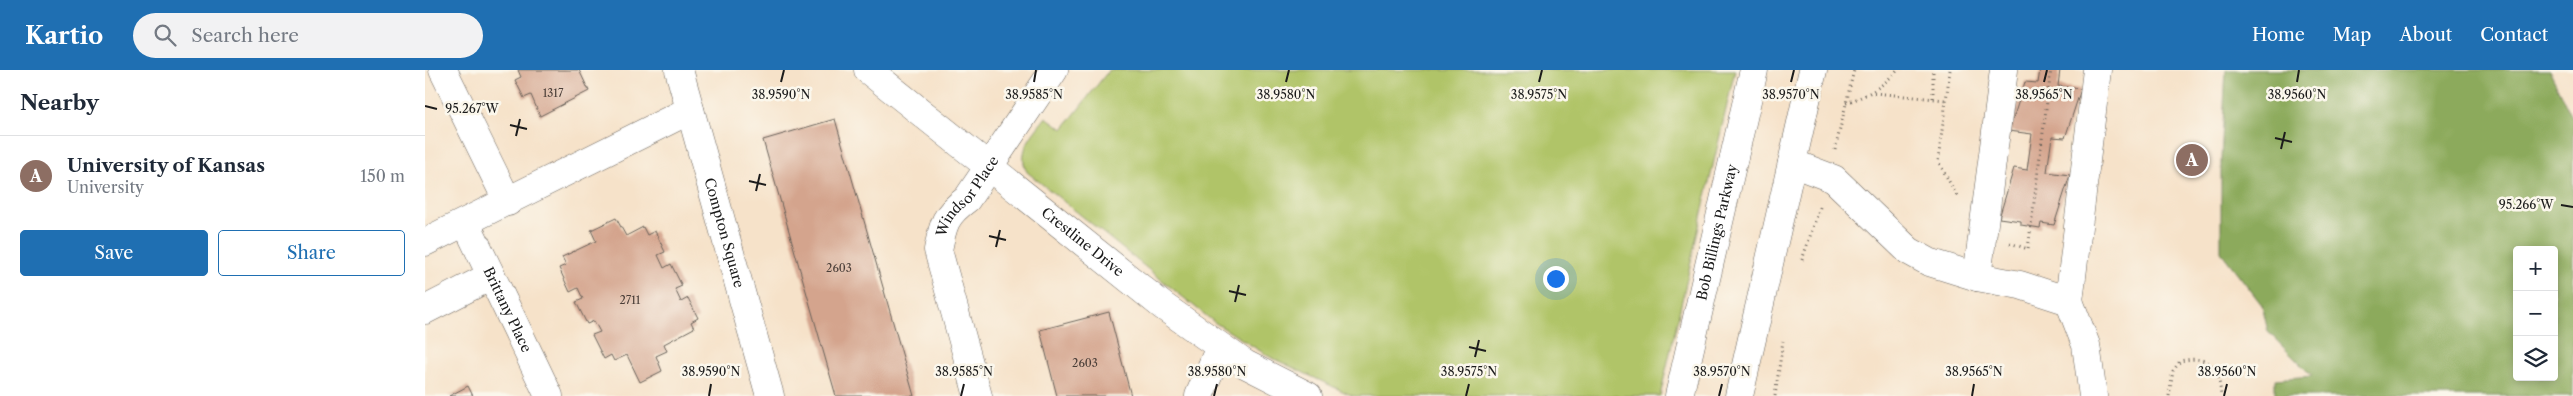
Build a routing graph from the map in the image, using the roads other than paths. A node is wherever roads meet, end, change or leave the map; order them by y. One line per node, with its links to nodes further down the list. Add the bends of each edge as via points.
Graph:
1 (443, 70): 12 (main road)
2 (679, 70): 9 (main road, Compton Square)
3 (868, 70): 11 (main road, Crestline Drive)
4 (1054, 70): 11 (main road, Windsor Place)
5 (1753, 70): 25 (main road, Bob Billings Parkway)
6 (1813, 70): 10 (main road)
7 (2004, 70): 16 (main road)
8 (2097, 70): 17 (main road)
9 (690, 110): 12 (main road); 21 (main road, Compton Square)
10 (1792, 163): 16 (main road, via 1834,179 1909,251 1929,262); 26 (main road)
11 (988, 167): 19 (main road, Crestline Drive); 22 (main road, Windsor Place, via 967,199 949,212 938,250)
12 (508, 202): 13 (main road)
13 (466, 222): 14 (main road); 15 (main road, Brittany Place)
14 (428, 234)
15 (491, 276): 18 (main road); 20 (main road, Brittany Place)
16 (1977, 277): 17 (main road, via 2020,285)
17 (2069, 301): 27 (main road, via 2086,345)
18 (425, 310)
19 (1220, 348): 23 (main road); 24 (main road, Crestline Drive)
20 (549, 396)
21 (770, 396)
22 (978, 396)
23 (1199, 396)
24 (1308, 396)
25 (1679, 396)
26 (1739, 396)
27 (2093, 396)

